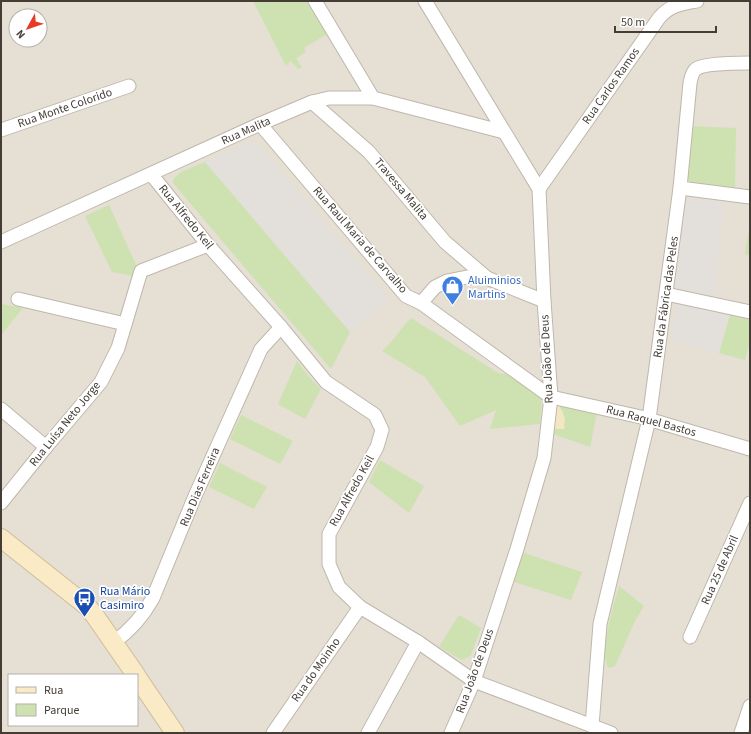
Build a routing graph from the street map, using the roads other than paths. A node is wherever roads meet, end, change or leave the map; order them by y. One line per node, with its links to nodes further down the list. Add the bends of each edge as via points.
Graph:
1 (315, 1): 7 (street)
2 (697, 1): 4 (street, Rua Carlos Ramos)
3 (427, 2): 11 (street, Rua João de Deus)
4 (680, 3): 14 (street, Rua Carlos Ramos, via 665,11 659,18)
5 (750, 63): 13 (street, Rua da Fábrica das Peles, via 706,65 697,68 693,73)
6 (128, 86): 10 (street, Rua Monte Colorido)
7 (373, 98): 8 (street, Rua Malita, via 329,98); 11 (street, Rua Malita)
8 (312, 102): 9 (street, Rua Malita); 18 (street, Travessa Malita, via 369,152 445,242)
9 (260, 124): 12 (street, Rua Malita); 22 (street, Rua Raul Maria de Carvalho, via 406,296)
10 (1, 130)
11 (504, 132): 14 (street, Rua João de Deus)
12 (151, 174): 16 (street, Rua Malita); 17 (street, Rua Alfredo Keil)
13 (680, 188): 15 (street); 19 (street, Rua da Fábrica das Peles)
14 (539, 189): 21 (street, Rua João de Deus)
15 (750, 196)
16 (1, 242)
17 (208, 245): 24 (street, Rua Luísa Neto Jorge, via 141,271); 25 (street, Rua Alfredo Keil)
18 (487, 278): 21 (street, Travessa Malita); 22 (street, Travessa Malita, via 467,277 447,281 435,288)
19 (666, 294): 23 (street); 28 (street, Rua da Fábrica das Peles)
20 (18, 299): 24 (street)
21 (544, 301): 26 (street, Rua João de Deus)
22 (421, 304): 26 (street, Rua Raul Maria de Carvalho)
23 (750, 312)
24 (125, 324): 29 (street, Rua Luísa Neto Jorge, via 118,348 100,382)
25 (281, 328): 34 (street, Rua Alfredo Keil, via 326,382 375,415 382,430 377,447 329,534 330,564 339,587); 36 (street, Rua Dias Ferreira, via 261,349 195,496 154,598 135,625)
26 (551, 397): 28 (street, Rua Raquel Bastos); 40 (street, Rua João de Deus, via 544,458)
27 (1, 409): 29 (street)
28 (649, 419): 30 (street, Rua Raquel Bastos); 42 (street, Rua da Fábrica das Peles, via 600,624)
29 (46, 447): 31 (street, Rua Luísa Neto Jorge)
30 (750, 449)
31 (1, 503)
32 (750, 503): 35 (street, Rua 25 de Abril)
33 (1, 538): 36 (street, via 88,608)
34 (360, 607): 37 (street, Rua Alfredo Keil); 44 (street, Rua do Moinho)
35 (690, 637)
36 (114, 642): 38 (street)
37 (418, 642): 40 (street, Rua Alfredo Keil); 45 (street)
38 (135, 674)
39 (138, 679): 43 (street)
40 (474, 681): 42 (street, Rua Alfredo Keil); 46 (street, Rua João de Deus)
41 (750, 706): 48 (street)
42 (592, 726): 47 (street, Rua Alfredo Keil)
43 (175, 733)
44 (273, 733)
45 (368, 733)
46 (451, 733)
47 (611, 733)
48 (740, 733)

